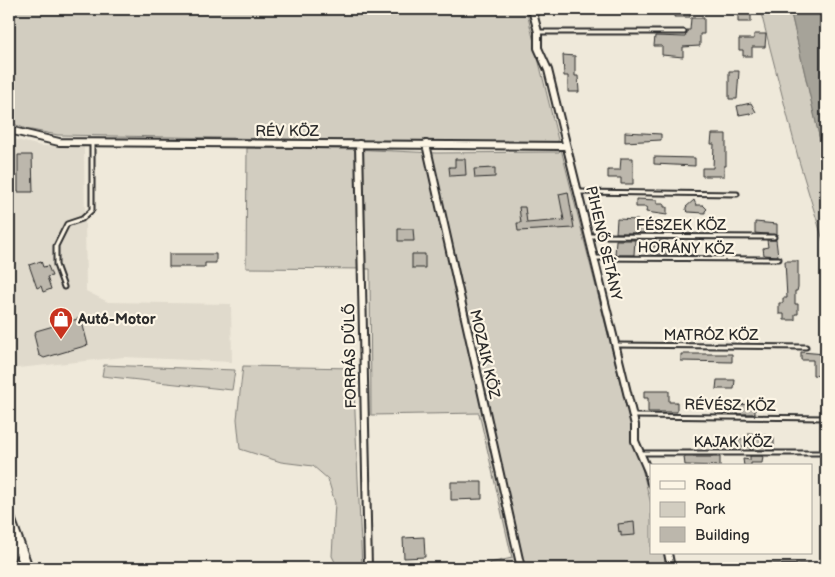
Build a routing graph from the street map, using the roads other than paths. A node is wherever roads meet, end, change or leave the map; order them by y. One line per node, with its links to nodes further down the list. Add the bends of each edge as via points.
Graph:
1 (532, 9): 2 (street, PIHENŐ SÉTÁNY)
2 (538, 32): 3 (lane); 8 (street, PIHENŐ SÉTÁNY, via 538,48 548,70)
3 (684, 32)
4 (9, 130): 5 (street, RÉV KÖZ, via 59,142)
5 (92, 142): 6 (street, RÉV KÖZ); 15 (lane, via 92,210 67,224 56,246 56,265)
6 (359, 144): 7 (street, RÉV KÖZ); 29 (street, FORRÁS DŰLŐ)
7 (426, 144): 8 (street, RÉV KÖZ); 30 (street, MOZAIK KÖZ)
8 (566, 146): 9 (street, PIHENŐ SÉTÁNY)
9 (579, 192): 10 (lane); 11 (street, PIHENŐ SÉTÁNY)
10 (737, 194)
11 (589, 236): 12 (lane, FÉSZEK KÖZ); 13 (street, PIHENŐ SÉTÁNY)
12 (774, 237)
13 (594, 258): 14 (lane, HORÁNY KÖZ); 16 (street, PIHENŐ SÉTÁNY)
14 (779, 259)
15 (64, 287)
16 (615, 345): 17 (lane, MATRÓZ KÖZ); 18 (street, PIHENŐ SÉTÁNY)
17 (806, 347)
18 (633, 416): 19 (lane, RÉVÉSZ KÖZ); 20 (street, PIHENŐ SÉTÁNY, via 635,442)
19 (826, 418)
20 (640, 452): 21 (lane, KAJAK KÖZ); 22 (street, PIHENŐ SÉTÁNY)
21 (826, 453)
22 (650, 470)
23 (9, 518): 24 (main road)
24 (14, 535): 26 (street); 28 (main road)
25 (668, 554): 27 (street)
26 (9, 560)
27 (671, 567): 31 (lane)
28 (26, 568)
29 (368, 568)
30 (522, 568)
31 (826, 568)

